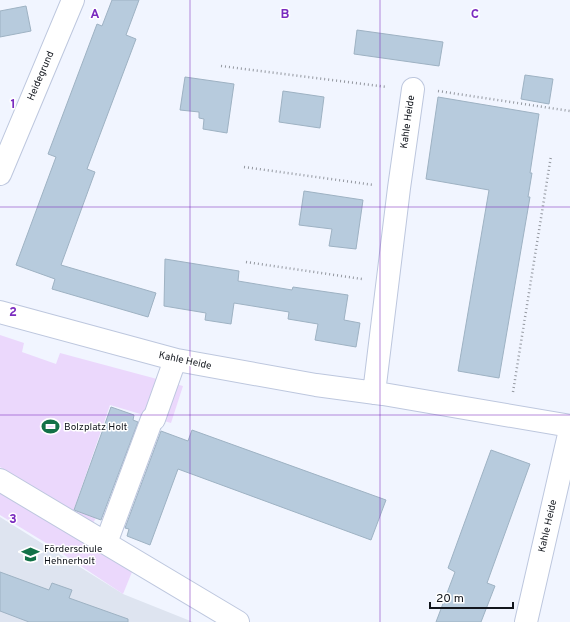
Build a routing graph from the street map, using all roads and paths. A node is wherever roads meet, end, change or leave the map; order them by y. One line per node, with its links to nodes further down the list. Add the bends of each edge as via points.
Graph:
1 (73, 0): 7 (street, Heidegrund)
2 (221, 66): 3 (path)
3 (413, 90): 4 (path, via 450,92); 8 (street, Kahle Heide)
4 (570, 111)
5 (551, 156): 14 (path)
6 (244, 167): 8 (path)
7 (0, 174)
8 (399, 188): 10 (street, Kahle Heide)
9 (246, 262): 10 (path)
10 (388, 282): 13 (street, Kahle Heide)
11 (0, 312): 12 (street, Kahle Heide)
12 (175, 360): 13 (street, Kahle Heide); 18 (street)
13 (374, 393): 14 (street, Kahle Heide)
14 (510, 416): 15 (street, Kahle Heide)
15 (570, 426)
16 (570, 430): 20 (street, Kahle Heide)
17 (0, 480): 18 (street)
18 (106, 543): 19 (street)
19 (238, 622)
20 (526, 622)

